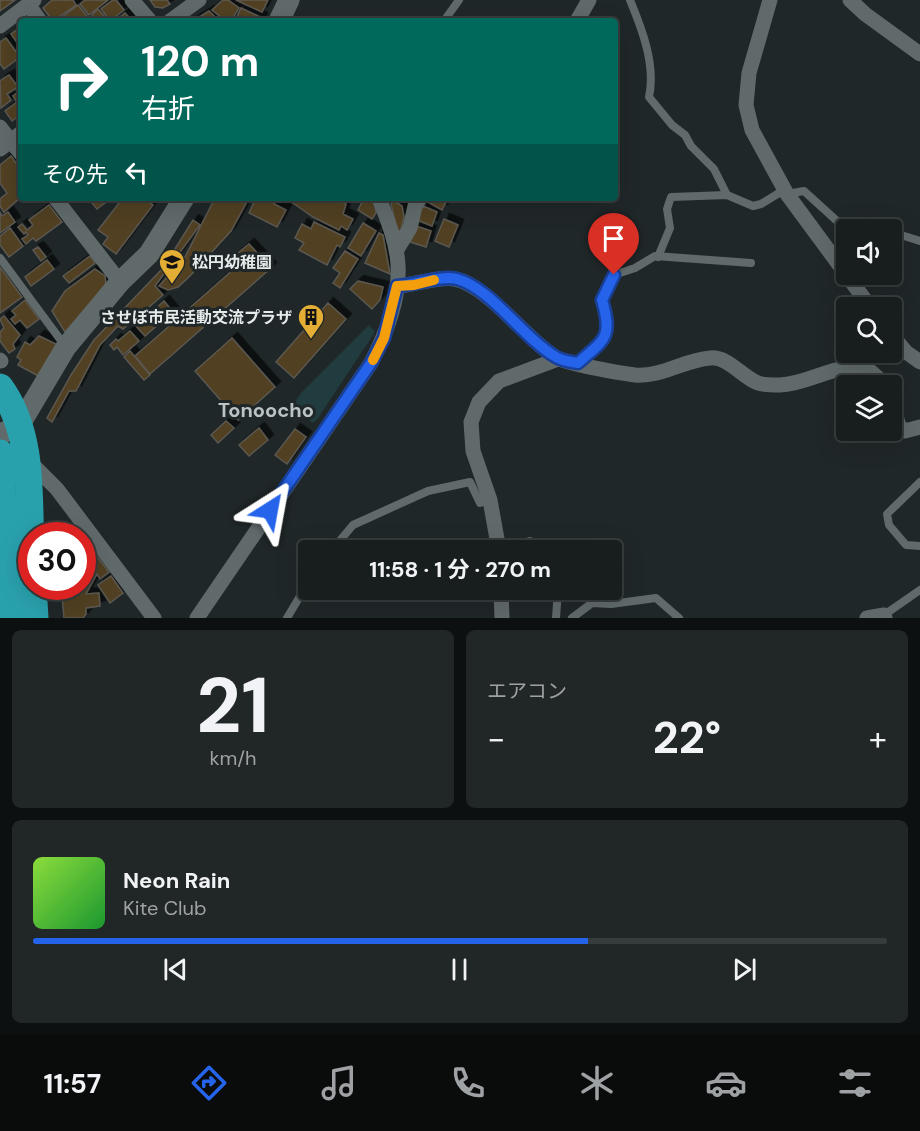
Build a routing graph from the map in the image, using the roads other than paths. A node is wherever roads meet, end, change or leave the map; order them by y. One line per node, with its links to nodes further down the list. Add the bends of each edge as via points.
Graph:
1 (132, 0): 11 (street)
2 (199, 0): 12 (street)
3 (289, 0): 13 (street)
4 (459, 0): 14 (lane)
5 (589, 0): 15 (street)
6 (630, 0): 21 (lane, via 642,29 649,96 714,169)
7 (770, 0): 20 (street, via 749,73 746,105 752,130)
8 (850, 0): 17 (street)
9 (31, 2): 10 (street); 16 (street)
10 (39, 18)
11 (147, 18)
12 (174, 18)
13 (280, 18)
14 (446, 18)
15 (579, 18)
16 (0, 26)
17 (920, 54)
18 (0, 127): 19 (street)
19 (11, 141)
20 (787, 194): 21 (lane, via 779,193 753,206); 26 (lane, via 804,191); 35 (street)
21 (728, 195): 30 (lane, via 671,197 667,209 670,228)
22 (57, 201): 33 (street)
23 (380, 201): 29 (street)
24 (418, 201): 29 (street, via 410,228)
25 (176, 202): 33 (street, via 149,254)
26 (836, 220)
27 (902, 235): 28 (lane)
28 (920, 241)
29 (396, 251): 34 (street)
30 (658, 257): 32 (lane); 40 (lane, via 614,275 602,300 608,322 604,339)
31 (0, 258): 36 (lane)
32 (751, 263)
33 (120, 282): 36 (street)
34 (397, 286): 38 (street, via 441,278 473,286 533,341); 65 (street, via 384,338 371,363)
35 (863, 297)
36 (66, 347): 44 (street)
37 (902, 347): 39 (street)
38 (558, 358): 40 (street); 50 (street, via 499,381 479,402 471,422 473,451)
39 (920, 362)
40 (578, 363): 42 (street, via 636,375 660,373 713,357 758,383 781,385 860,366)
41 (0, 369): 44 (highway)
42 (873, 375)
43 (902, 428): 45 (street)
44 (9, 430): 47 (highway)
45 (918, 431)
46 (0, 453): 48 (highway)
47 (28, 460): 48 (street); 51 (highway); 64 (street, via 57,489)
48 (1, 481): 55 (highway)
49 (920, 482): 54 (lane, via 887,514 889,525 906,545)
50 (490, 500): 52 (lane, via 480,503 470,482 428,491 353,525); 53 (street)
51 (30, 522)
52 (340, 540)
53 (497, 540)
54 (920, 546)
55 (3, 558): 62 (highway)
56 (920, 590): 61 (lane)
57 (34, 600): 63 (highway)
58 (298, 600): 66 (lane)
59 (501, 600): 67 (street)
60 (557, 600): 68 (lane)
61 (885, 616): 71 (street)
62 (9, 618)
63 (35, 618)
64 (154, 618)
65 (197, 618)
66 (287, 618)
67 (502, 618)
68 (556, 618)
69 (572, 618): 70 (lane, via 592,603 656,598)
70 (679, 618)
71 (867, 618)

